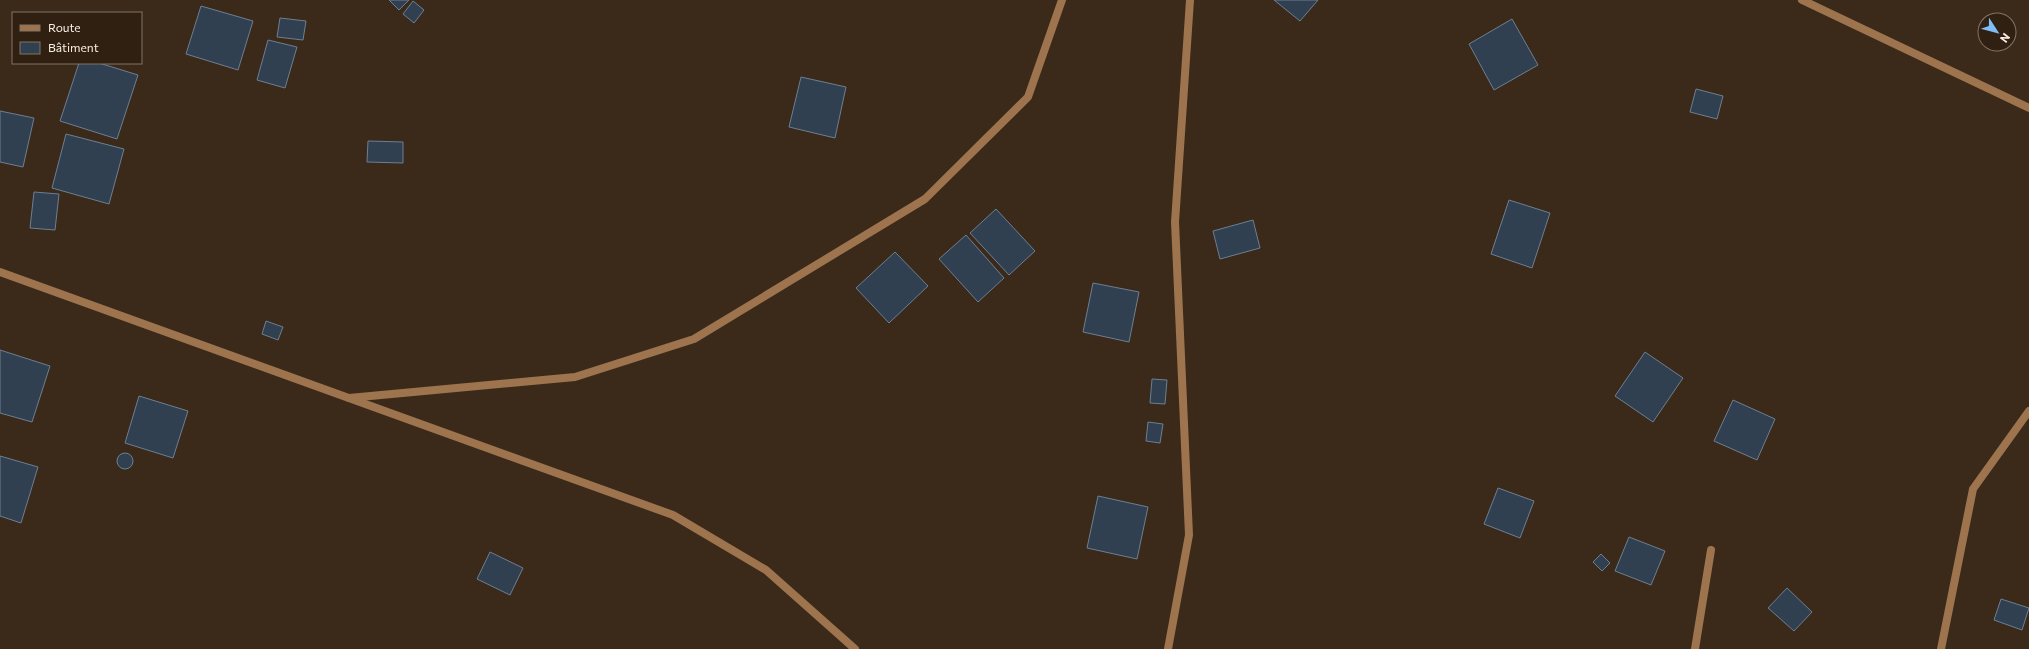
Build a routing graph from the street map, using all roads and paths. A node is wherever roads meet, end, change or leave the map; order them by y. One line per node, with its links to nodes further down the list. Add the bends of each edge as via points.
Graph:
1 (1062, 0): 6 (street, via 1028,97 925,199 694,339 575,377)
2 (1190, 0): 10 (street, via 1175,222 1189,535)
3 (1802, 0): 4 (street)
4 (2029, 108)
5 (0, 272): 6 (street)
6 (348, 398): 9 (street, via 673,515 766,570)
7 (2029, 412): 12 (street, via 1973,489)
8 (1711, 550): 11 (street)
9 (854, 649)
10 (1168, 649)
11 (1695, 649)
12 (1941, 649)

